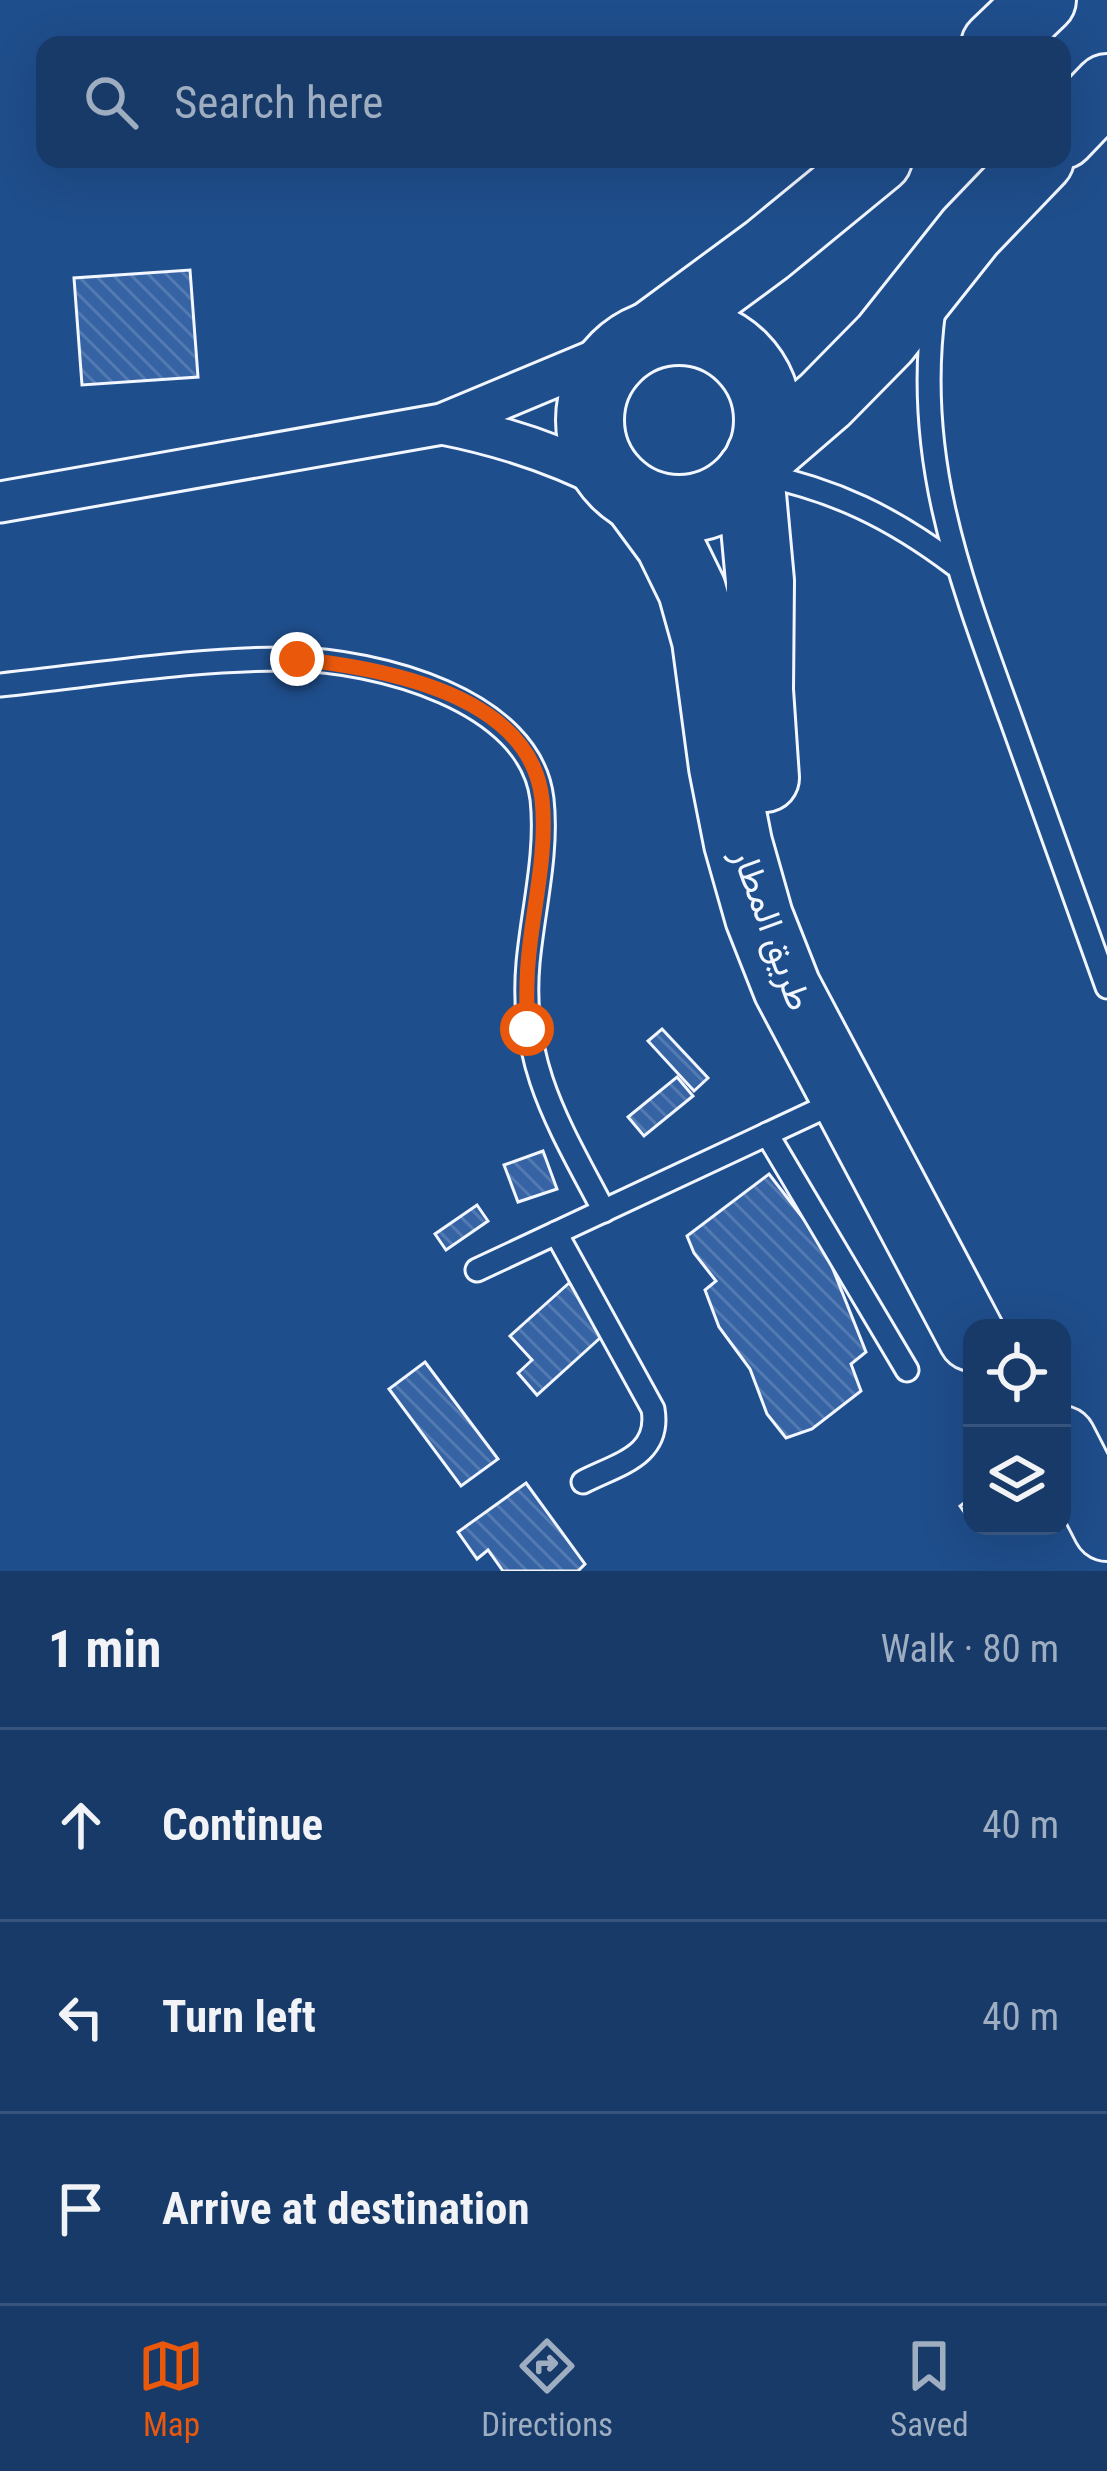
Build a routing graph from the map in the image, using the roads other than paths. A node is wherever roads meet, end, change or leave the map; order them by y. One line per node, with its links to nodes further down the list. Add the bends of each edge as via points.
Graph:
1 (1042, 0): 2 (highway)
2 (1004, 36)
3 (1107, 88): 4 (highway)
4 (1071, 126)
5 (867, 168): 8 (highway)
6 (1031, 168): 7 (highway)
7 (939, 273): 10 (highway, via 885,339); 13 (lane, via 928,419)
8 (639, 341): 9 (street); 10 (highway, via 682,331 711,335 736,351 767,400 769,429); 11 (highway, via 604,370 591,398 597,458)
9 (442, 424): 11 (street, via 541,448); 12 (street)
10 (755, 464): 11 (highway, via 736,490 689,510 663,509); 13 (lane, via 861,504); 21 (highway, طريق المطار, via 762,763 794,906 821,974)
11 (626, 492): 16 (highway, طريق المطار, via 669,543 692,590 759,917)
12 (0, 502)
13 (956, 565): 15 (lane)
14 (0, 685): 18 (lane, via 297,659 387,675 471,702 503,725 529,758 542,796 527,1029 540,1085)
15 (1107, 988)
16 (845, 1098): 17 (lane); 22 (highway, طريق المطار)
17 (767, 1134): 18 (lane); 23 (lane)
18 (604, 1210): 19 (lane)
19 (556, 1233): 20 (lane); 25 (lane, via 656,1429 648,1447)
20 (477, 1270)
21 (999, 1319)
22 (963, 1320)
23 (907, 1370)
24 (1071, 1457): 27 (highway)
25 (583, 1482)
26 (1071, 1524): 28 (highway)
27 (1107, 1527)
28 (1096, 1571)

